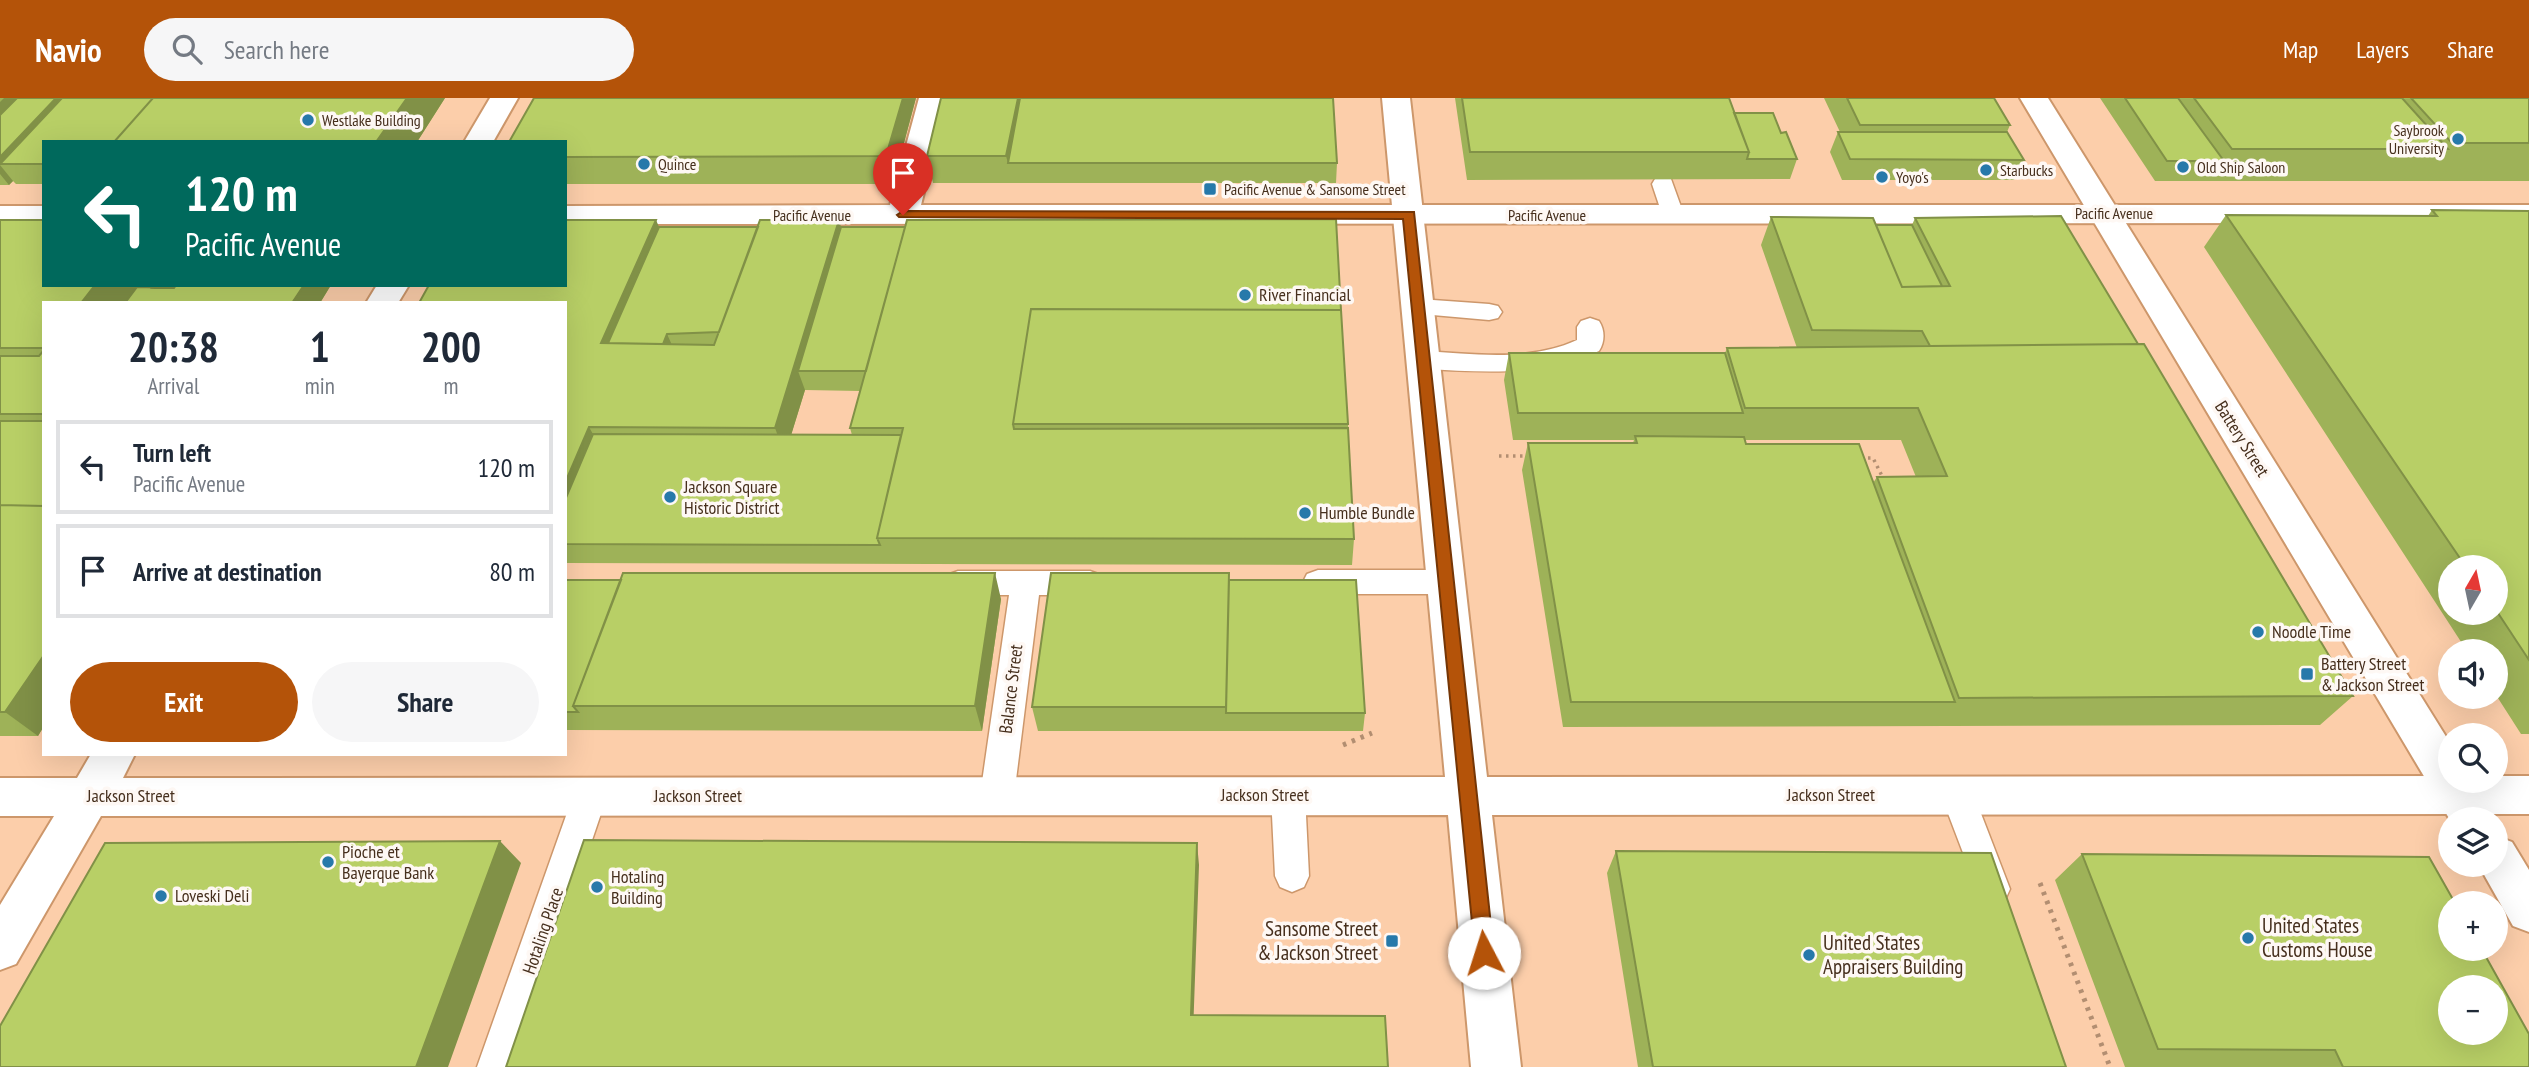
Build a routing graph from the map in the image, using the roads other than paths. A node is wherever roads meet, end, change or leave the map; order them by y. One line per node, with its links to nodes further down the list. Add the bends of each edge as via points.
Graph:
1 (504, 98): 5 (street)
2 (933, 98): 12 (street)
3 (1396, 98): 13 (street)
4 (2034, 98): 7 (street, Battery Street)
5 (479, 140)
6 (1663, 184): 14 (lane)
7 (2104, 213): 8 (street, Pacific Avenue); 14 (street, Pacific Avenue); 35 (street, Battery Street)
8 (2529, 214)
9 (0, 215): 10 (street)
10 (42, 215)
11 (567, 215): 12 (street, Pacific Avenue)
12 (903, 215): 13 (street, Pacific Avenue)
13 (1409, 215): 14 (street, Pacific Avenue); 17 (street)
14 (1672, 215)
15 (151, 287): 16 (lane)
16 (141, 301)
17 (1419, 307): 18 (lane); 20 (street)
18 (1489, 312)
19 (1590, 327): 20 (lane, via 1590,345 1570,356 1544,361)
20 (1424, 360): 22 (street)
21 (1296, 582): 22 (lane)
22 (1447, 582): 33 (street)
23 (928, 583): 24 (lane)
24 (1026, 583): 25 (lane); 32 (lane, Balance Street)
25 (1120, 583)
26 (113, 756): 30 (street)
27 (1288, 795): 32 (street, Jackson Street); 33 (street, Jackson Street); 36 (lane)
28 (1958, 795): 33 (street, Jackson Street); 35 (street, Jackson Street); 39 (lane)
29 (2529, 795): 35 (street, Jackson Street)
30 (90, 796): 31 (street, Jackson Street); 34 (street, Jackson Street); 40 (street)
31 (590, 796): 32 (street, Jackson Street); 41 (lane, Hotaling Place)
32 (997, 796)
33 (1469, 796): 42 (street)
34 (0, 797)
35 (2466, 807)
36 (1292, 876)
37 (2508, 876): 38 (street)
38 (2529, 911)
39 (2002, 915)
40 (0, 948)
41 (496, 1067)
42 (1496, 1067)

